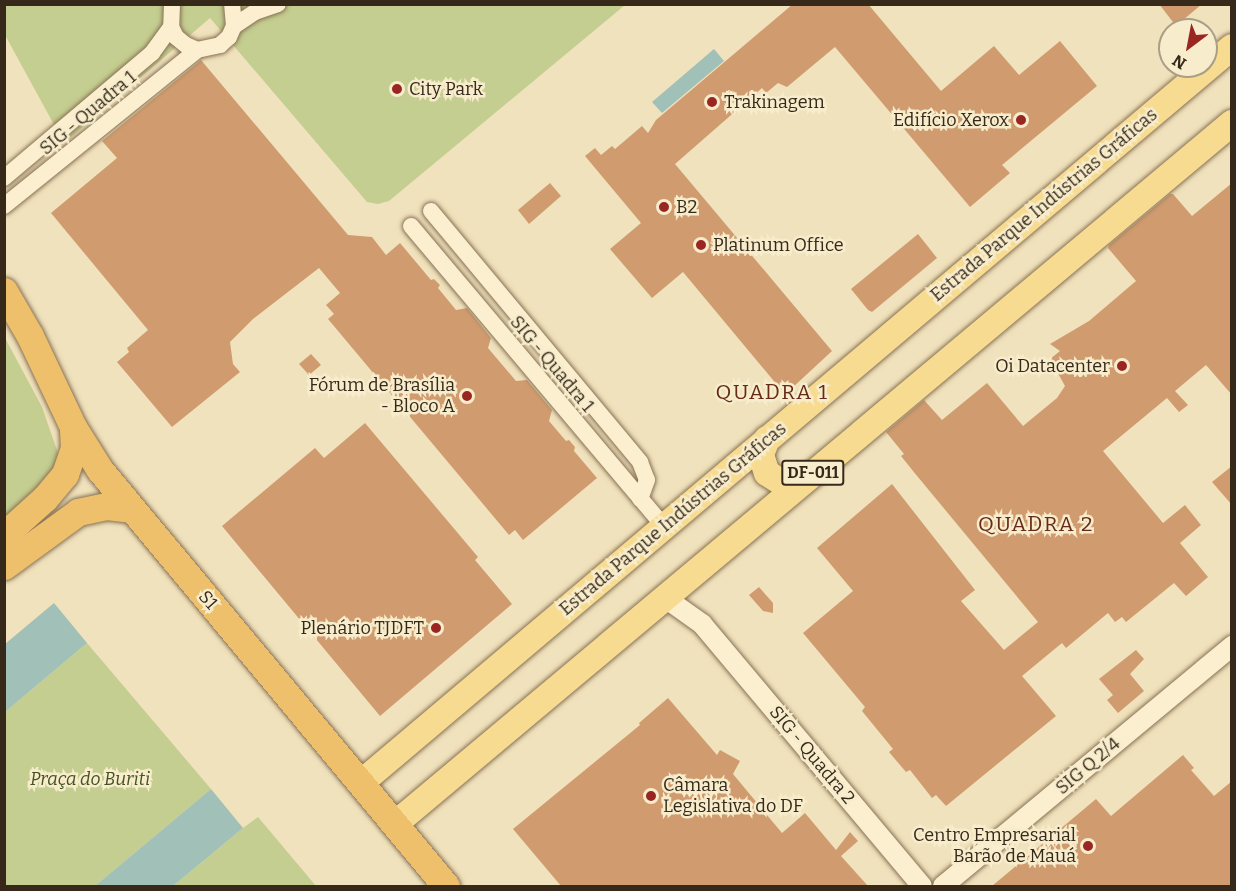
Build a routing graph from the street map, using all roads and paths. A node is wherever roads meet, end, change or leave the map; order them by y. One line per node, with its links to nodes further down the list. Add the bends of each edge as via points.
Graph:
1 (172, 4): 5 (street)
2 (232, 4): 4 (street)
3 (278, 4): 4 (street, via 255,12)
4 (234, 26): 7 (street, SIG - Quadra 1, via 220,45)
5 (171, 27): 7 (street, via 181,41); 9 (street, SIG - Quadra 1, via 152,53)
6 (1232, 47): 15 (main road, Estrada Parque Indústrias Gráficas / DF-011)
7 (197, 50): 10 (street, SIG - Quadra 1)
8 (1229, 130): 16 (main road, DF-011)
9 (4, 178)
10 (4, 206)
11 (431, 211): 17 (street, via 640,462 647,480)
12 (411, 226): 17 (street, SIG - Quadra 1)
13 (4, 291): 14 (highway, S1)
14 (73, 427): 18 (highway, S1); 20 (highway, via 74,448 65,474)
15 (767, 438): 16 (main road, via 761,456 766,473 784,484); 19 (main road, Estrada Parque Indústrias Gráficas / DF-011)
16 (802, 482): 22 (main road, DF-011)
17 (640, 499): 19 (street, SIG - Quadra 1)
18 (131, 509): 21 (highway, via 107,506 78,512); 26 (highway, S1)
19 (664, 526): 26 (main road, Estrada Parque Indústrias Gráficas / DF-011)
20 (4, 535)
21 (4, 566)
22 (683, 580): 23 (main road, DF-011); 24 (street, SIG - Quadra 2)
23 (664, 597): 24 (street, SIG - Quadra 2); 27 (main road, DF-011)
24 (702, 624): 29 (street, SIG - Quadra 2)
25 (1232, 646): 30 (street, SIG Q 2/4)
26 (362, 783): 27 (highway, S1)
27 (394, 824): 28 (highway, S1)
28 (446, 886)
29 (922, 886)
30 (943, 886)

